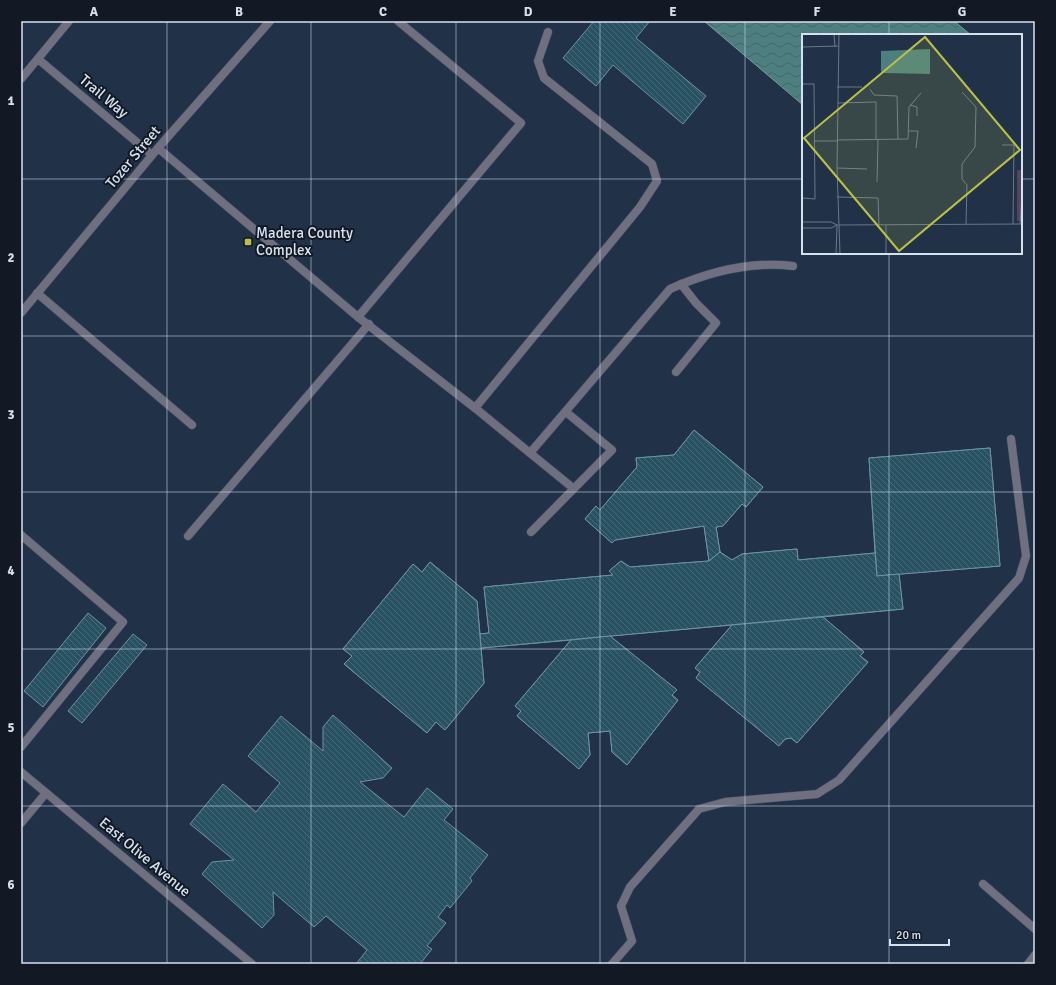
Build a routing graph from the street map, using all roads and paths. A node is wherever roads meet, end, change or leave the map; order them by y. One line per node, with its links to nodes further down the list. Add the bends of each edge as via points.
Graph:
1 (69, 21): 5 (street)
2 (270, 21): 7 (street, Tozer Street)
3 (398, 21): 13 (street, via 521,123)
4 (548, 32): 16 (street, via 538,61 544,78 652,164 657,181 640,207)
5 (38, 59): 6 (street); 8 (street, Trail Way)
6 (21, 79)
7 (158, 148): 8 (street, Tozer Street); 13 (street)
8 (152, 155): 11 (street, Tozer Street)
9 (793, 266): 10 (street, via 775,264 739,268)
10 (681, 284): 15 (street, via 716,323); 17 (street, via 670,289)
11 (37, 293): 12 (street, Tozer Street); 18 (street)
12 (21, 313)
13 (358, 316): 14 (street)
14 (369, 324): 16 (street); 24 (street)
15 (676, 372)
16 (475, 408): 20 (street)
17 (566, 412): 20 (street); 21 (street, via 612,450)
18 (192, 425)
19 (1011, 439): 33 (street, via 1026,556 1019,578 839,780 817,794 725,802 699,809 630,887 621,906 632,941)
20 (530, 453): 21 (street)
21 (573, 488): 22 (street)
22 (531, 532)
23 (21, 535): 25 (street, via 123,622)
24 (188, 536)
25 (21, 747)
26 (21, 772): 27 (street, East Olive Avenue)
27 (46, 793): 28 (street); 32 (street, East Olive Avenue)
28 (21, 823)
29 (983, 884): 30 (street)
30 (1035, 929)
31 (1035, 955): 34 (street)
32 (252, 964)
33 (612, 964)
34 (1028, 964)

